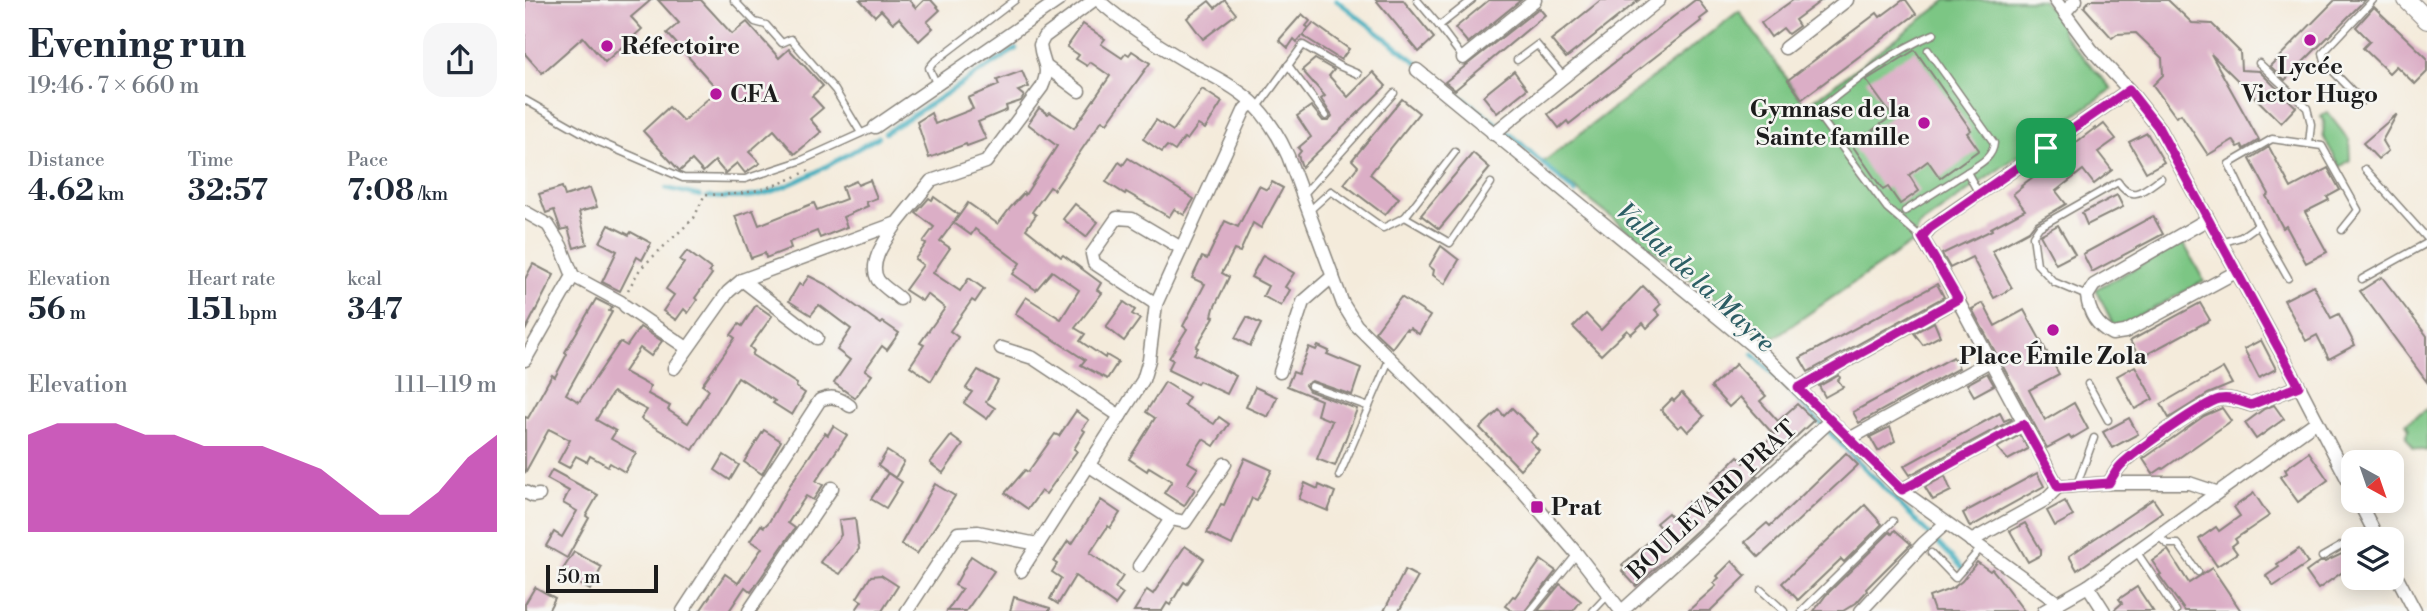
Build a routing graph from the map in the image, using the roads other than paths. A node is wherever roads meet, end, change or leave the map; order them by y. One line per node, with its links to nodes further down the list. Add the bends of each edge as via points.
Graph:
1 (734, 0): 37 (lane, via 782,43 791,39 835,90)
2 (1015, 0): 28 (lane, via 934,62 929,68)
3 (1096, 0): 24 (street, via 1044,37 1040,45); 34 (street)
4 (1417, 0): 16 (lane)
5 (1472, 0): 16 (lane)
6 (1535, 0): 20 (street)
7 (1659, 0): 27 (street)
8 (1847, 0): 18 (street)
9 (2055, 0): 14 (street)
10 (2076, 0): 14 (street)
11 (2373, 0): 33 (lane, via 2323,53 2326,64)
12 (2408, 0): 15 (main road)
13 (1053, 2): 28 (street)
14 (2065, 12): 29 (street)
15 (2427, 20)
16 (1439, 26): 20 (lane)
17 (1934, 34): 55 (lane, via 1909,44 1816,112 1887,208)
18 (1785, 48)
19 (1928, 50): 42 (lane, via 1994,144 1987,159)
20 (1463, 58)
21 (1517, 60): 27 (lane, via 1537,45)
22 (2259, 63): 39 (lane, via 2307,108)
23 (1288, 65): 26 (lane, via 1303,45); 34 (lane); 35 (lane)
24 (1048, 68): 30 (street); 52 (street, via 1042,87 986,162 931,180)
25 (1417, 70): 38 (street)
26 (1358, 74)
27 (1564, 77): 38 (street)
28 (937, 85): 36 (street)
29 (2129, 90): 45 (street); 51 (street, via 2158,127)
30 (1079, 91)
31 (1394, 93): 46 (lane)
32 (525, 100): 37 (lane, via 597,141 683,178 744,179 800,161)
33 (2362, 101)
34 (1254, 106): 46 (street, via 1278,135); 59 (street, via 1245,109)
35 (1326, 116)
36 (875, 127): 37 (lane)
37 (861, 133)
38 (1493, 134): 81 (street)
39 (2309, 144): 53 (lane, via 2272,139 2229,164); 54 (lane, via 2322,146 2358,210)
40 (1455, 152): 50 (lane)
41 (2365, 169): 56 (lane)
42 (1967, 172): 45 (lane); 48 (lane)
43 (2161, 178): 66 (lane, via 2130,194 2118,182 2039,227 2033,236 2037,264 2054,282)
44 (1491, 183): 50 (lane, via 1450,243)
45 (1979, 194): 55 (street)
46 (1303, 195): 47 (street)
47 (1308, 211): 50 (lane, via 1332,191 1383,228); 62 (street)
48 (1905, 211)
49 (525, 212): 61 (street, via 548,225)
50 (1405, 217)
51 (2208, 219): 57 (street); 66 (street, via 2095,285)
52 (897, 223): 65 (street); 67 (street, via 881,248 876,271 879,281)
53 (2258, 225): 57 (lane); 63 (lane)
54 (2342, 230)
55 (1922, 237): 68 (street)
56 (2427, 238)
57 (2221, 243): 60 (street)
58 (2427, 243): 64 (lane)
59 (1181, 248): 69 (street); 69 (street, via 1132,219 1117,218 1092,254 1094,263)
60 (2236, 272): 66 (street, via 2125,332 2112,334 2102,328 2088,307); 80 (street)
61 (572, 276): 71 (street); 73 (street)
62 (1333, 276): 74 (street, via 1356,325); 77 (street, via 1303,302)
63 (2288, 278)
64 (2362, 279)
65 (741, 280): 70 (street); 71 (street)
66 (2087, 296)
67 (900, 299)
68 (1958, 299): 75 (street); 81 (street)
69 (1156, 303): 84 (street, via 1143,380)
70 (817, 338)
71 (687, 348): 76 (street)
72 (1001, 348): 84 (street, via 1033,358)
73 (525, 360)
74 (1389, 360): 83 (lane); 112 (street, via 1514,482)
75 (1990, 361): 88 (street); 89 (street)
76 (674, 368)
77 (1280, 372)
78 (2088, 384): 86 (lane)
79 (1311, 386): 83 (lane)
80 (2299, 386): 87 (street); 95 (street, via 2251,405 2218,399 2136,453)
81 (1798, 388): 85 (street)
82 (850, 406): 122 (street, via 830,396 820,400)
83 (1369, 407): 94 (lane)
84 (1120, 416): 92 (street)
85 (1831, 420): 89 (street); 127 (street, BOULEVARD PRAT)
86 (2108, 420)
87 (2317, 421): 93 (street); 101 (street)
88 (2023, 424): 97 (street); 99 (street)
89 (1851, 438): 99 (street)
90 (2094, 438): 96 (lane)
91 (1225, 464): 103 (street, via 1185,522)
92 (1088, 466): 103 (street); 107 (street)
93 (2341, 467)
94 (1339, 476)
95 (2109, 483): 96 (street); 101 (street, via 2189,483)
96 (2077, 484): 97 (street)
97 (2058, 487): 108 (street)
98 (832, 488): 123 (street)
99 (1902, 490): 105 (street)
100 (525, 492): 102 (street)
101 (2216, 492): 106 (street)
102 (540, 495)
103 (1171, 519): 114 (street)
104 (1893, 521): 129 (lane)
105 (1945, 524): 108 (street); 130 (street)
106 (2157, 535): 110 (street); 116 (lane, via 2167,544 2178,544)
107 (1037, 544): 115 (street); 124 (street, via 978,532 958,533)
108 (1976, 545): 111 (lane, via 1955,578); 121 (street)
109 (2341, 546): 113 (lane)
110 (2136, 551): 117 (street); 133 (lane)
111 (1931, 553)
112 (1577, 554): 120 (street); 125 (lane)
113 (2322, 557)
114 (1139, 566)
115 (1021, 571)
116 (2198, 572)
117 (2088, 586): 121 (street); 132 (street)
118 (1761, 590): 128 (lane)
119 (2404, 590): 134 (street)
120 (1608, 595): 126 (lane); 127 (street)
121 (2058, 603): 131 (street)
122 (683, 611)
123 (749, 611)
124 (907, 611)
125 (1531, 611)
126 (1593, 611)
127 (1621, 611)
128 (1784, 611)
129 (1803, 611)
130 (1861, 611)
131 (2044, 611)
132 (2104, 611)
133 (2176, 611)
134 (2415, 611)

